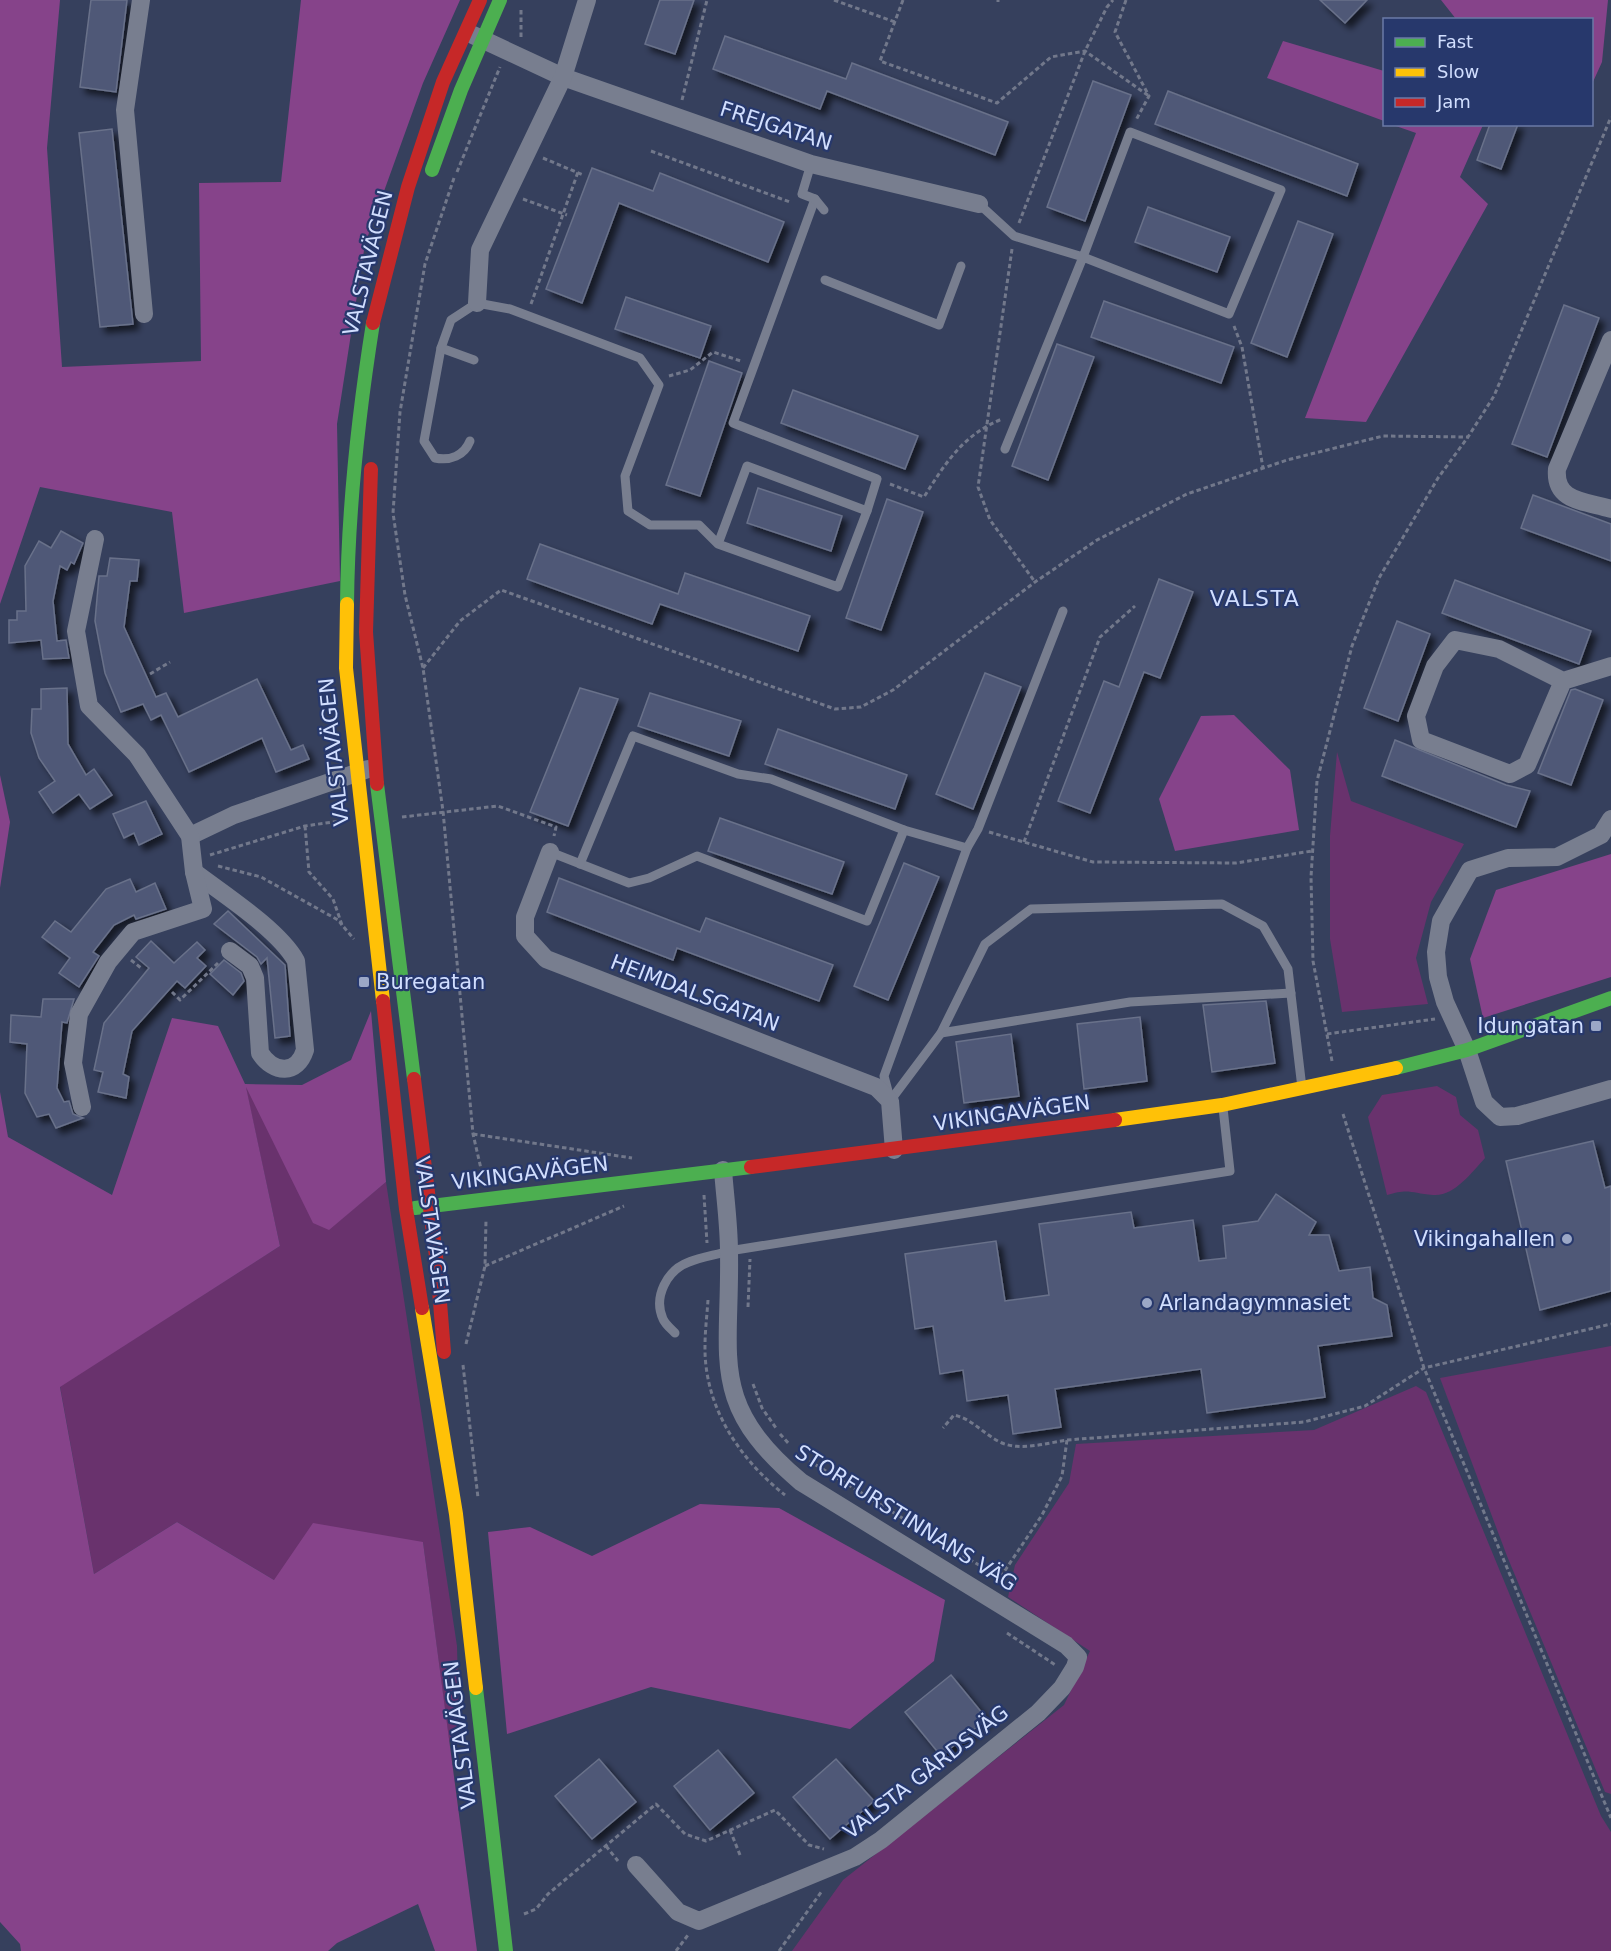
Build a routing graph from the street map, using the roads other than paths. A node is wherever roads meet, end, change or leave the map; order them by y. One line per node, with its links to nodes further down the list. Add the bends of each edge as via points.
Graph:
1 (141, 0): 16 (street, via 125,110)
2 (480, 0): 5 (street, VALSTAVÄGEN)
3 (500, 0): 5 (street, VALSTAVÄGEN)
4 (587, 0): 6 (street)
5 (473, 36): 6 (street, FREJGATAN); 8 (street, VALSTAVÄGEN); 31 (street, VALSTAVÄGEN, via 443,82 408,187 373,320 359,410 348,534 346,668)
6 (563, 77): 7 (street, FREJGATAN); 15 (street, via 480,250)
7 (811, 164): 9 (lane, via 802,194); 10 (street, FREJGATAN)
8 (428, 182)
9 (816, 199): 11 (lane); 24 (lane, via 733,423 877,479)
10 (979, 204): 12 (lane, via 1014,236)
11 (824, 210)
12 (1083, 257): 12 (lane, via 1130,132 1281,190 1229,314); 21 (lane)
13 (962, 266): 14 (lane, via 939,325)
14 (825, 280)
15 (477, 303): 18 (lane, via 451,320); 26 (lane, via 527,315 640,358 659,385 625,476 628,512 650,525 699,525)
16 (144, 314)
17 (1611, 340): 23 (street, via 1557,468 1556,482 1568,496)
18 (441, 348): 19 (lane); 20 (lane, via 424,441 435,458 445,460 467,449)
19 (474, 360)
20 (470, 441)
21 (1005, 449)
22 (372, 458): 30 (street, VALSTAVÄGEN, via 367,535 367,653)
23 (1611, 509)
24 (867, 511): 26 (lane, via 838,587); 26 (lane, via 747,466)
25 (95, 539): 34 (street, via 76,631 89,706 137,755)
26 (718, 544)
27 (1063, 611): 35 (lane, via 1033,694)
28 (1611, 666): 29 (street)
29 (1563, 681): 29 (street, via 1499,649 1455,640 1435,666 1416,716 1421,740 1510,774 1527,765)
30 (375, 767): 31 (street); 51 (street, VALSTAVÄGEN)
31 (357, 773): 34 (street, via 234,814); 52 (street, VALSTAVÄGEN)
32 (1611, 819): 43 (street, via 1601,835 1557,857 1509,858 1470,870 1441,921 1436,952 1438,977)
33 (904, 830): 35 (lane); 37 (lane, via 867,921 697,856 629,883); 37 (lane, via 771,779 738,774 633,736)
34 (190, 836): 38 (street)
35 (967, 848): 46 (lane, via 884,1076)
36 (550, 852): 37 (lane); 46 (street, HEIMDALSGATAN, via 525,917 525,936 546,959 876,1087)
37 (580, 864)
38 (194, 866): 39 (street, via 289,948 296,961 305,1050 301,1062 290,1069 276,1069 260,1053 255,978 250,966); 48 (street, via 203,909 133,932 108,962 79,1014 73,1063)
39 (230, 951)
40 (1291, 993): 42 (lane, via 1130,1002); 42 (lane, via 1288,969 1263,926 1222,904 1031,909 985,944); 45 (lane)
41 (1611, 998): 43 (street, VIKINGAVÄGEN)
42 (941, 1033): 46 (lane)
43 (1467, 1050): 44 (street, via 1484,1102 1500,1117 1517,1116); 45 (street, VIKINGAVÄGEN)
44 (1611, 1089)
45 (1302, 1090): 47 (street, VIKINGAVÄGEN)
46 (890, 1101): 49 (street)
47 (1222, 1105): 49 (street, VIKINGAVÄGEN); 53 (lane, via 1230,1172)
48 (82, 1107)
49 (894, 1150): 50 (street, VIKINGAVÄGEN)
50 (723, 1170): 51 (street, VIKINGAVÄGEN); 53 (street, STORFURSTINNANS VÄG)
51 (431, 1206): 52 (street, VIKINGAVÄGEN); 55 (street, VALSTAVÄGEN)
52 (406, 1209): 55 (street, VALSTAVÄGEN)
53 (729, 1251): 54 (lane, via 689,1262 675,1269 666,1280 660,1308 663,1321); 56 (street, STORFURSTINNANS VÄG, via 729,1375 737,1405 753,1436 801,1482 1066,1645 1078,1657)
54 (675, 1334)
55 (456, 1514): 58 (street, VALSTAVÄGEN)
56 (1073, 1671): 57 (street, VALSTA GÅRDSVÄG, via 1038,1713 855,1857 699,1921 678,1912)
57 (629, 1864)
58 (506, 1951)

